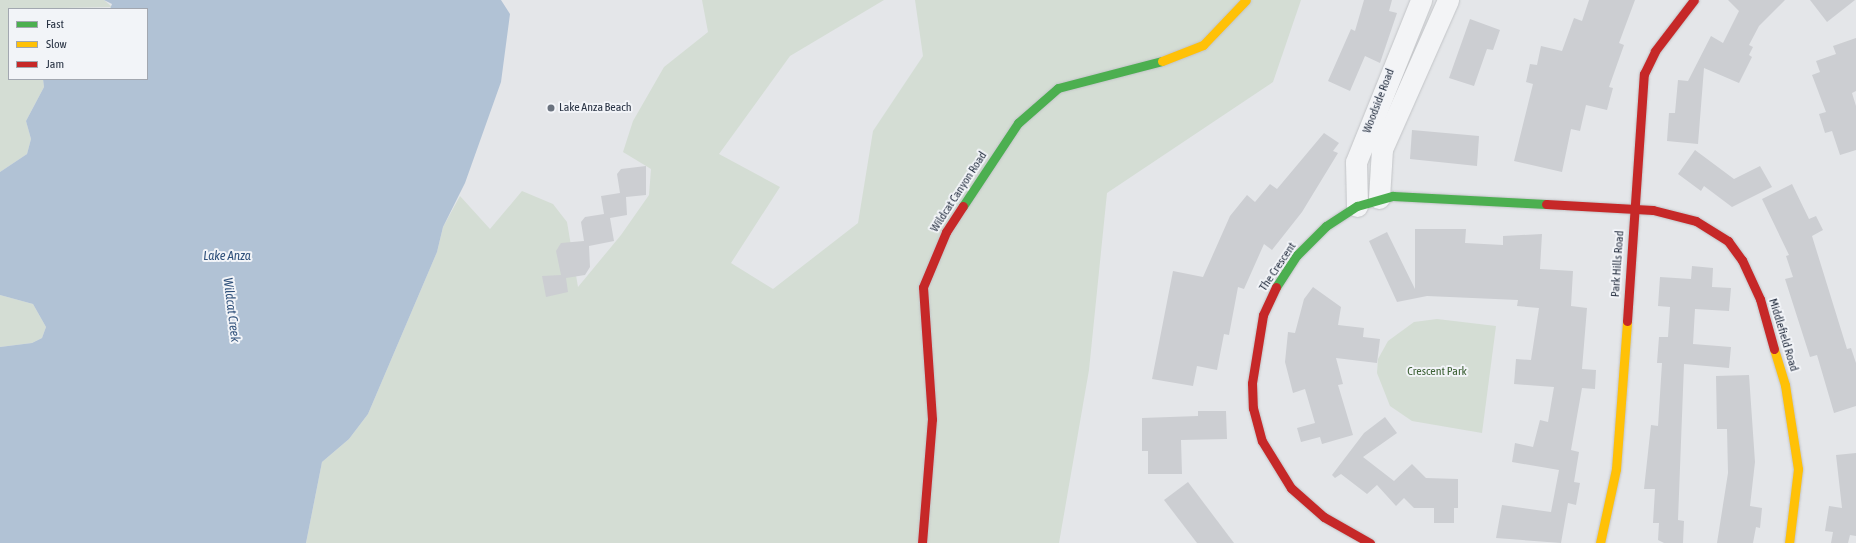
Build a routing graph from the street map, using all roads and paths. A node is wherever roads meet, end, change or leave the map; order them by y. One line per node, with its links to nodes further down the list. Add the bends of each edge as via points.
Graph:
1 (1246, 0): 8 (street, Wildcat Canyon Road, via 1238,12 1203,45 1174,58 1058,88 1018,123 946,232 923,287 932,419)
2 (1421, 0): 6 (street, Woodside Road, via 1356,162)
3 (1448, 0): 5 (street, Woodside Road, via 1382,149)
4 (1694, 0): 7 (street, Park Hills Road, via 1655,51 1644,74)
5 (1379, 198): 6 (street, The Crescent); 7 (street, The Crescent)
6 (1357, 206): 9 (street, The Crescent, via 1326,226 1297,255 1275,288 1263,315 1254,354 1253,408 1262,441 1291,488 1324,517)
7 (1634, 209): 10 (street, Park Hills Road, via 1616,469); 11 (street, Middlefield Road, via 1679,215 1711,229 1728,241 1752,279 1785,386 1795,438 1797,499)
8 (922, 543)
9 (1370, 543)
10 (1600, 543)
11 (1789, 543)

